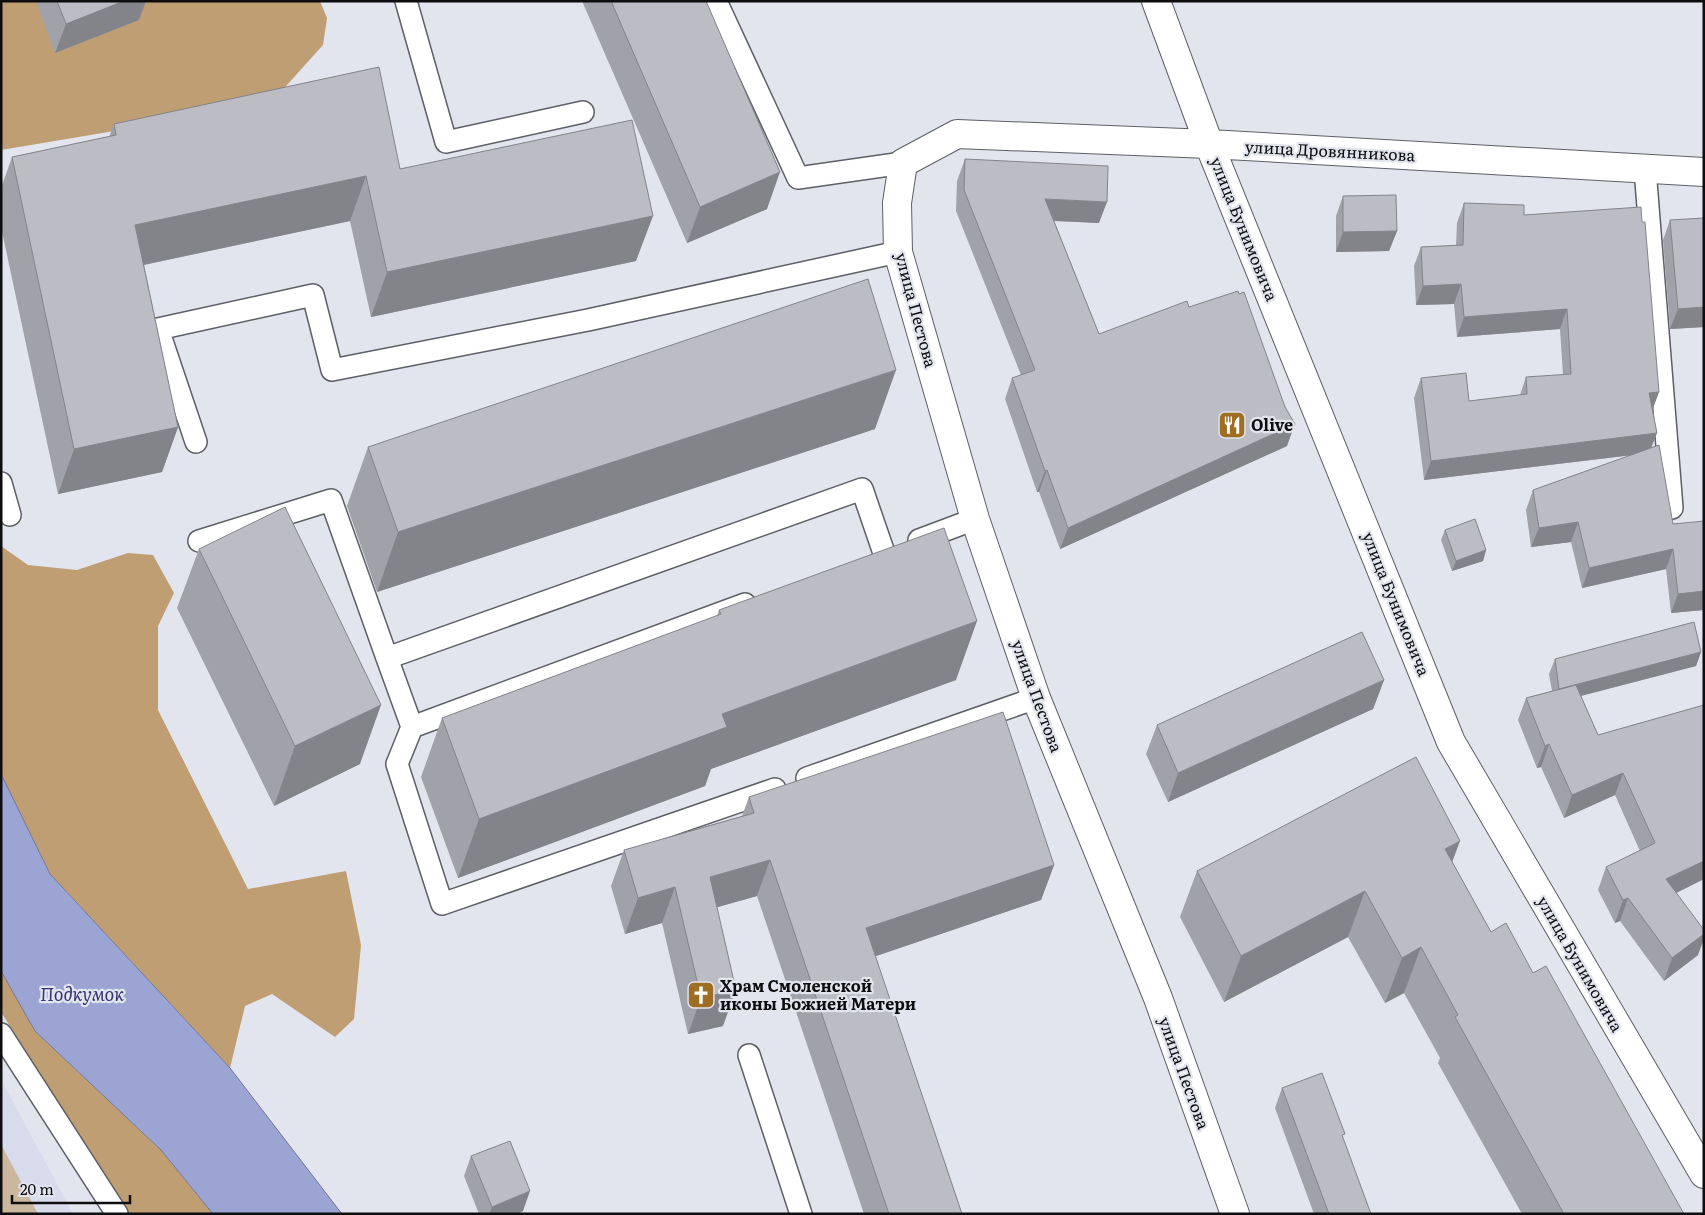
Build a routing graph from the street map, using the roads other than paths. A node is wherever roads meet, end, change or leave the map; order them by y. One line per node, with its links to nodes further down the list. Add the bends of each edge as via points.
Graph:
1 (406, 1): 4 (lane, via 446,142)
2 (716, 1): 6 (lane, via 798,178)
3 (1156, 1): 5 (street, улица Бунимовича)
4 (583, 112)
5 (1209, 144): 6 (street, улица Дровянникова, via 957,134); 7 (street, улица Дровянникова); 22 (street, улица Бунимовича, via 1452,742)
6 (903, 163): 9 (street, улица Пестова, via 897,203)
7 (1645, 169): 8 (street, улица Дровянникова); 12 (lane)
8 (1704, 172)
9 (898, 252): 10 (lane, via 588,320 332,370 313,295 158,329); 14 (street, улица Пестова)
10 (196, 442)
11 (1, 483): 13 (lane)
12 (1672, 508)
13 (10, 515)
14 (975, 519): 17 (lane, via 875,556 862,489); 18 (street, улица Пестова)
15 (199, 541): 17 (lane, via 331,500)
16 (764, 597): 19 (lane)
17 (388, 658): 19 (lane)
18 (1036, 698): 19 (lane, via 442,904 396,764); 25 (street, улица Пестова, via 1158,998)
19 (412, 727)
20 (1, 1034): 23 (lane)
21 (749, 1055): 24 (lane)
22 (1704, 1174)
23 (117, 1214)
24 (801, 1214)
25 (1234, 1214)

